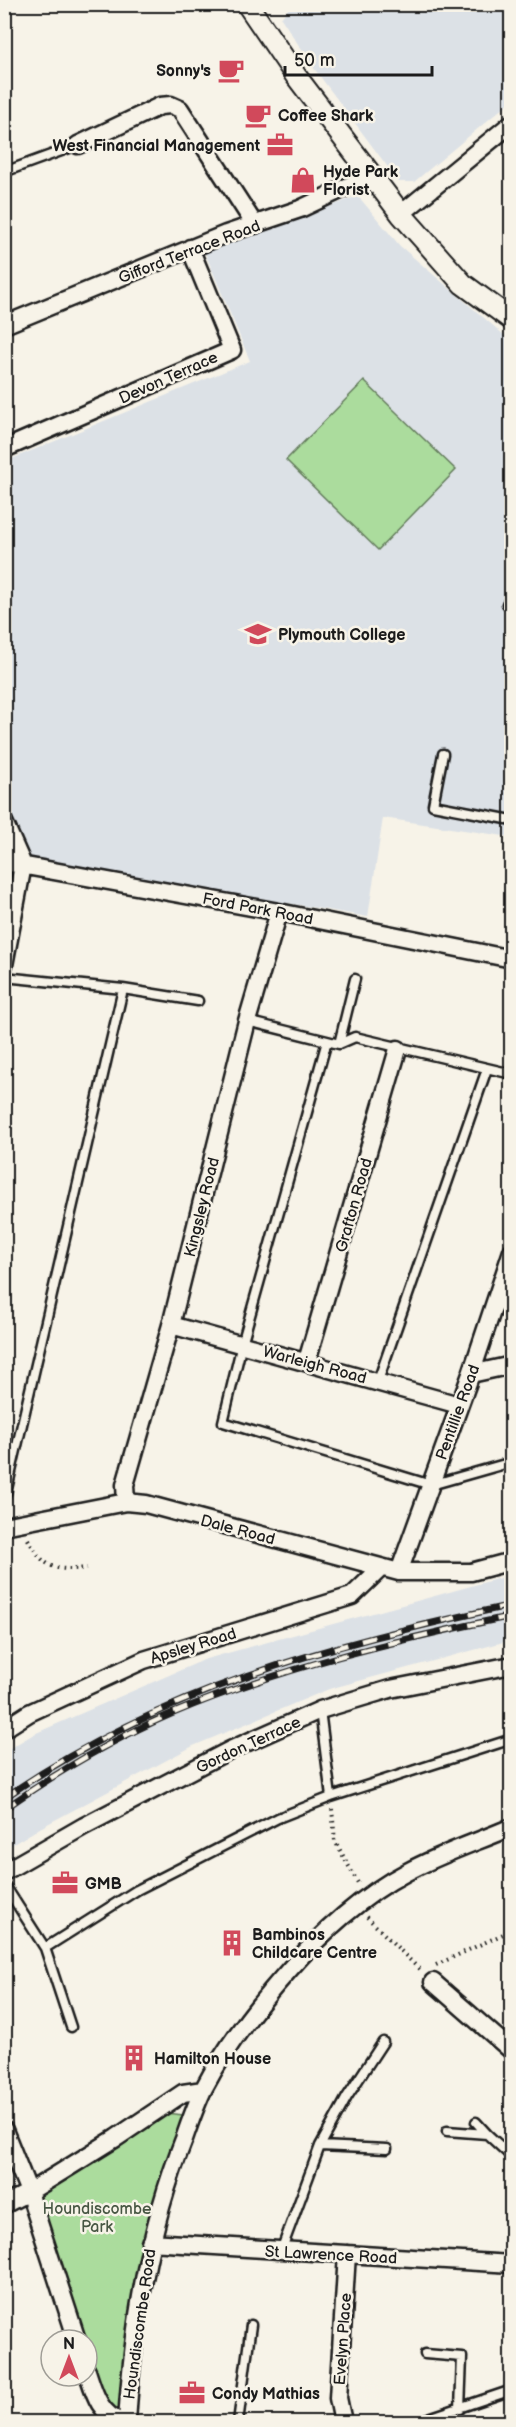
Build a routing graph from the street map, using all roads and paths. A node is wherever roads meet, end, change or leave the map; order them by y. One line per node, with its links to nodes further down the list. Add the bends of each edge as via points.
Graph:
1 (247, 4): 5 (street)
2 (509, 128): 6 (street)
3 (78, 145): 4 (lane); 7 (street, via 160,106 180,109)
4 (4, 172)
5 (372, 175): 6 (street); 7 (street, Gifford Terrace Road)
6 (401, 214): 9 (street, via 463,284)
7 (255, 225): 8 (street, Gifford Terrace Road)
8 (190, 248): 10 (street, Gifford Terrace Road); 11 (street, Devon Terrace, via 232,350)
9 (512, 320)
10 (4, 325)
11 (4, 449)
12 (444, 754): 13 (lane, via 433,805)
13 (512, 820)
14 (4, 822): 16 (street)
15 (4, 862): 16 (street, Ford Park Road)
16 (22, 865): 17 (street, Ford Park Road); 19 (street)
17 (279, 912): 18 (street, Ford Park Road); 24 (street, Kingsley Road)
18 (512, 959)
19 (4, 965)
20 (4, 977): 22 (lane)
21 (355, 979): 26 (lane)
22 (123, 989): 23 (lane); 41 (lane)
23 (198, 1001)
24 (247, 1021): 25 (lane); 32 (street, Kingsley Road)
25 (327, 1041): 26 (lane); 33 (lane)
26 (339, 1044): 27 (lane, via 356,1037)
27 (398, 1049): 28 (lane); 34 (street, Grafton Road)
28 (487, 1069): 29 (lane); 37 (lane)
29 (512, 1074)
30 (512, 1251): 31 (street, Pentillie Road)
31 (508, 1273): 36 (street, Pentillie Road)
32 (171, 1325): 33 (street, Warleigh Road); 42 (street, Kingsley Road, via 125,1485)
33 (242, 1344): 34 (street, Warleigh Road); 40 (lane, via 223,1422)
34 (307, 1361): 37 (street, Warleigh Road)
35 (512, 1365): 36 (street)
36 (471, 1374): 38 (street, Pentillie Road)
37 (378, 1381): 38 (street, Warleigh Road)
38 (459, 1405): 40 (street, Pentillie Road)
39 (512, 1462): 40 (lane)
40 (430, 1485): 47 (street, Pentillie Road)
41 (4, 1502)
42 (126, 1502): 43 (street, Dale Road); 46 (street, Dale Road, via 146,1504 199,1523)
43 (13, 1524): 45 (path, via 48,1565 61,1570)
44 (512, 1561): 47 (street, Dale Road, via 471,1572)
45 (87, 1568)
46 (381, 1568): 47 (street, Dale Road); 50 (street, Apsley Road, via 351,1596 144,1660 29,1713)
47 (399, 1572)
48 (512, 1665): 49 (street, Gordon Terrace, via 390,1689)
49 (320, 1710): 52 (lane); 54 (street, Gordon Terrace, via 230,1750)
50 (4, 1729)
51 (512, 1739): 52 (lane)
52 (331, 1797): 56 (path, via 335,1841); 58 (lane, via 278,1818 137,1890)
53 (512, 1827): 56 (street, Houndiscombe Road, via 406,1872)
54 (4, 1872)
55 (4, 1884): 58 (lane)
56 (361, 1903): 59 (path); 63 (street, Houndiscombe Road, via 319,1936 257,2007)
57 (512, 1930): 59 (path)
58 (45, 1948): 60 (lane)
59 (432, 1975): 62 (street)
60 (71, 2027)
61 (383, 2042): 68 (lane)
62 (512, 2051)
63 (203, 2090): 71 (street, via 183,2093); 73 (street, Houndiscombe Road, via 169,2175)
64 (476, 2122): 67 (lane)
65 (4, 2130): 71 (street)
66 (447, 2132): 67 (lane)
67 (487, 2134): 70 (lane)
68 (320, 2145): 69 (lane); 74 (lane)
69 (387, 2149)
70 (512, 2157)
71 (29, 2193): 72 (street); 78 (street)
72 (4, 2205)
73 (150, 2242): 74 (street, St Lawrence Road); 84 (street, Houndiscombe Road, via 137,2319)
74 (281, 2252): 75 (street, St Lawrence Road)
75 (347, 2254): 76 (street, St Lawrence Road); 86 (street, Evelyn Place, via 338,2398)
76 (512, 2264)
77 (251, 2325): 85 (lane)
78 (73, 2328)
79 (425, 2354): 82 (lane, via 462,2357)
80 (92, 2388): 83 (street, via 111,2418)
81 (512, 2390): 82 (lane)
82 (460, 2409): 87 (lane)
83 (122, 2422)
84 (127, 2422)
85 (238, 2422)
86 (343, 2422)
87 (417, 2422)

